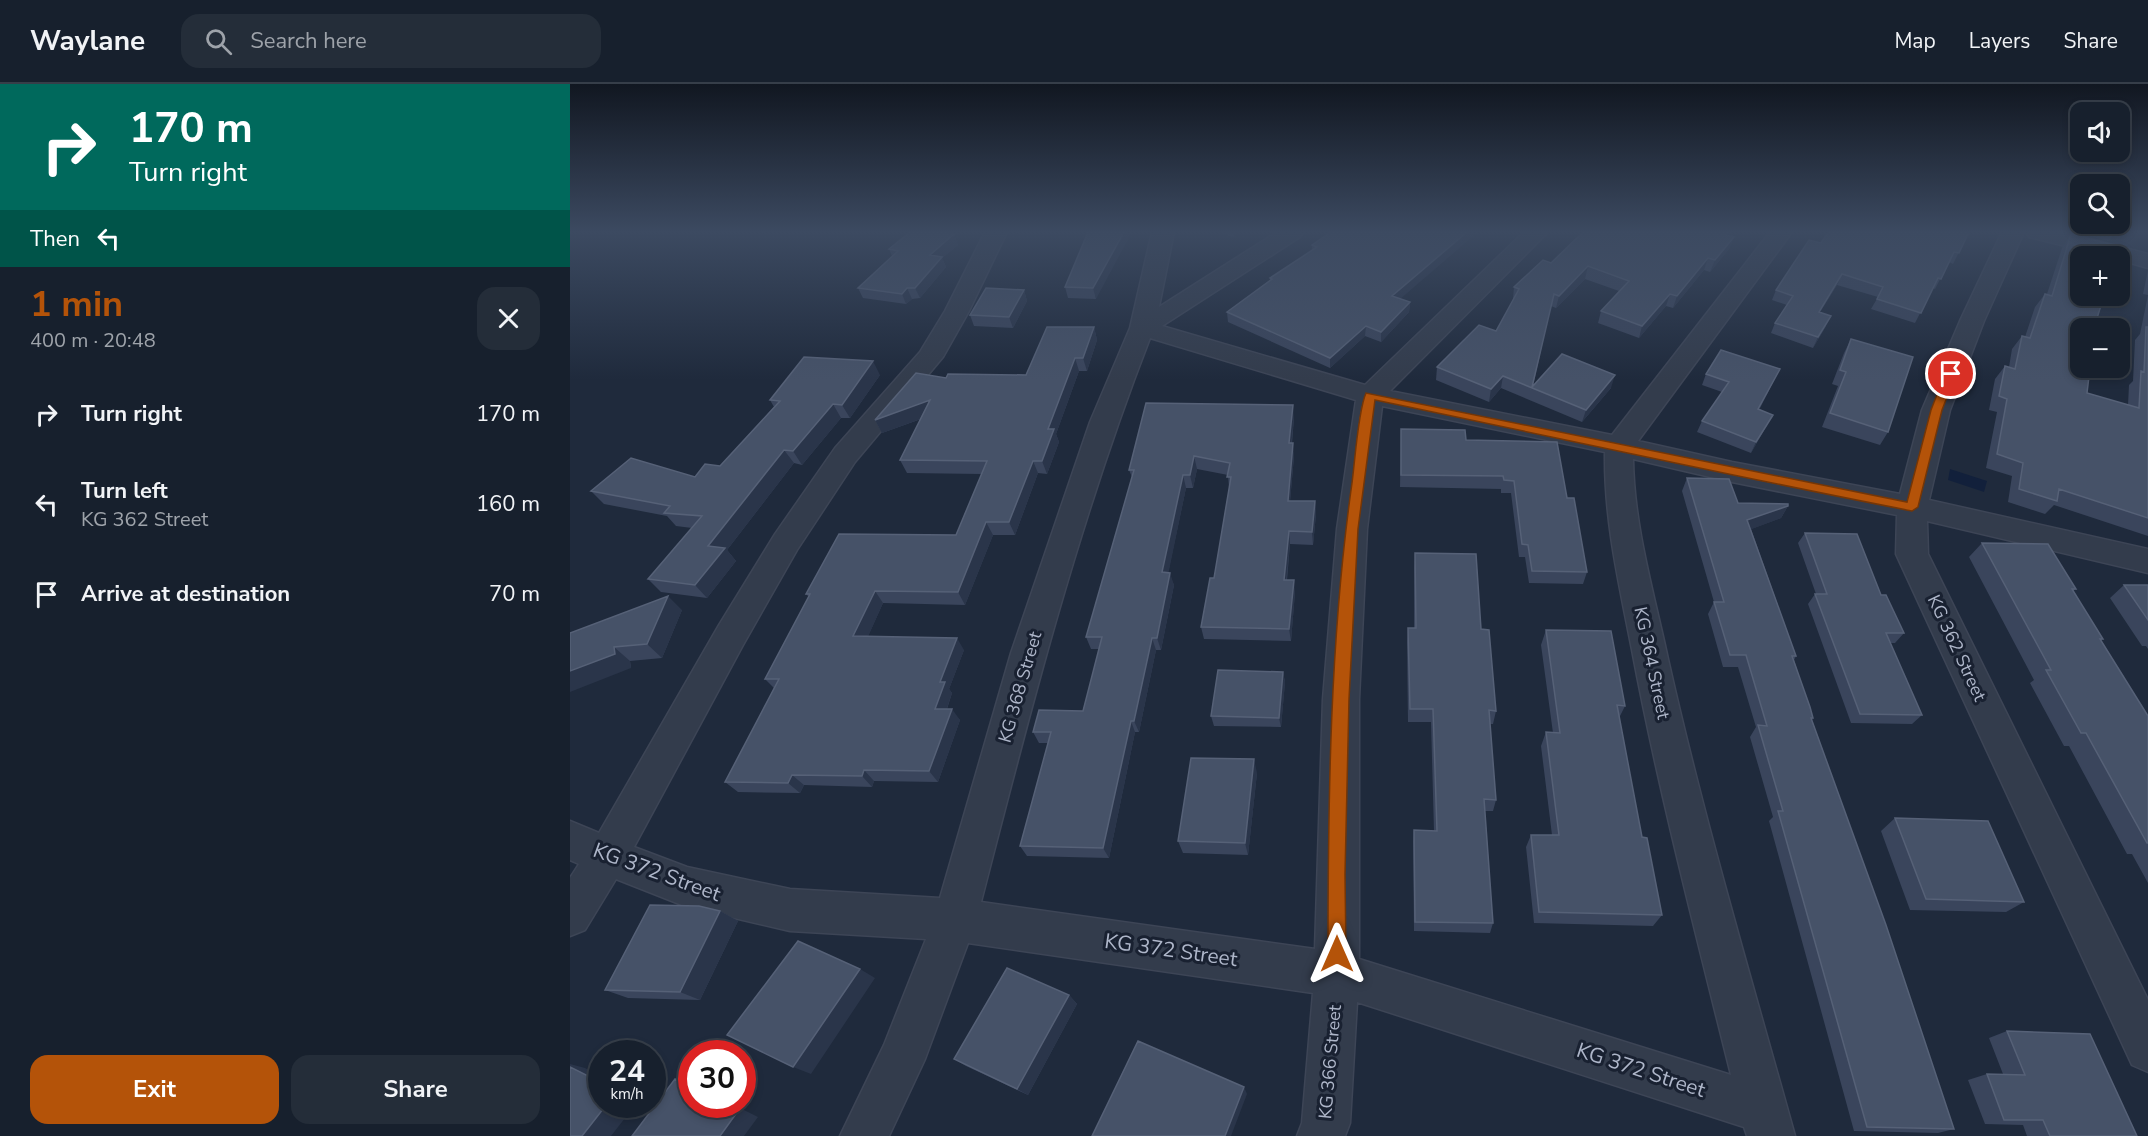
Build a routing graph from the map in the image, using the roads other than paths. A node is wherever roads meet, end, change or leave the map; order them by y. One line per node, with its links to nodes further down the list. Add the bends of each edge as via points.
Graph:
1 (972, 281): 13 (street, via 930,357 867,428 785,543 724,644)
2 (1152, 281): 7 (street, KG 368 Street)
3 (1215, 281): 7 (street)
4 (1487, 281): 8 (street)
5 (1744, 281): 9 (street)
6 (1990, 281): 10 (street, KG 362 Street, via 1936,410)
7 (1142, 328): 8 (street); 15 (street, KG 368 Street, via 1104,422 1032,642)
8 (1370, 396): 9 (street); 16 (street, KG 366 Street, via 1352,529 1342,687)
9 (1619, 446): 10 (street); 18 (street, KG 364 Street, via 1619,494 1625,533 1672,761)
10 (1912, 507): 11 (street); 17 (street, KG 362 Street, via 1912,554)
11 (2148, 561)
12 (570, 840): 13 (street, KG 372 Street)
13 (609, 857): 14 (street); 15 (street, KG 372 Street, via 687,887 790,910)
14 (570, 915)
15 (955, 920): 16 (street, KG 372 Street); 19 (street, KG 368 Street, via 902,1059)
16 (1337, 974): 18 (street, KG 372 Street); 20 (street, KG 366 Street, via 1326,1123)
17 (2148, 1049)
18 (1768, 1122)
19 (864, 1136)
20 (1321, 1136)

